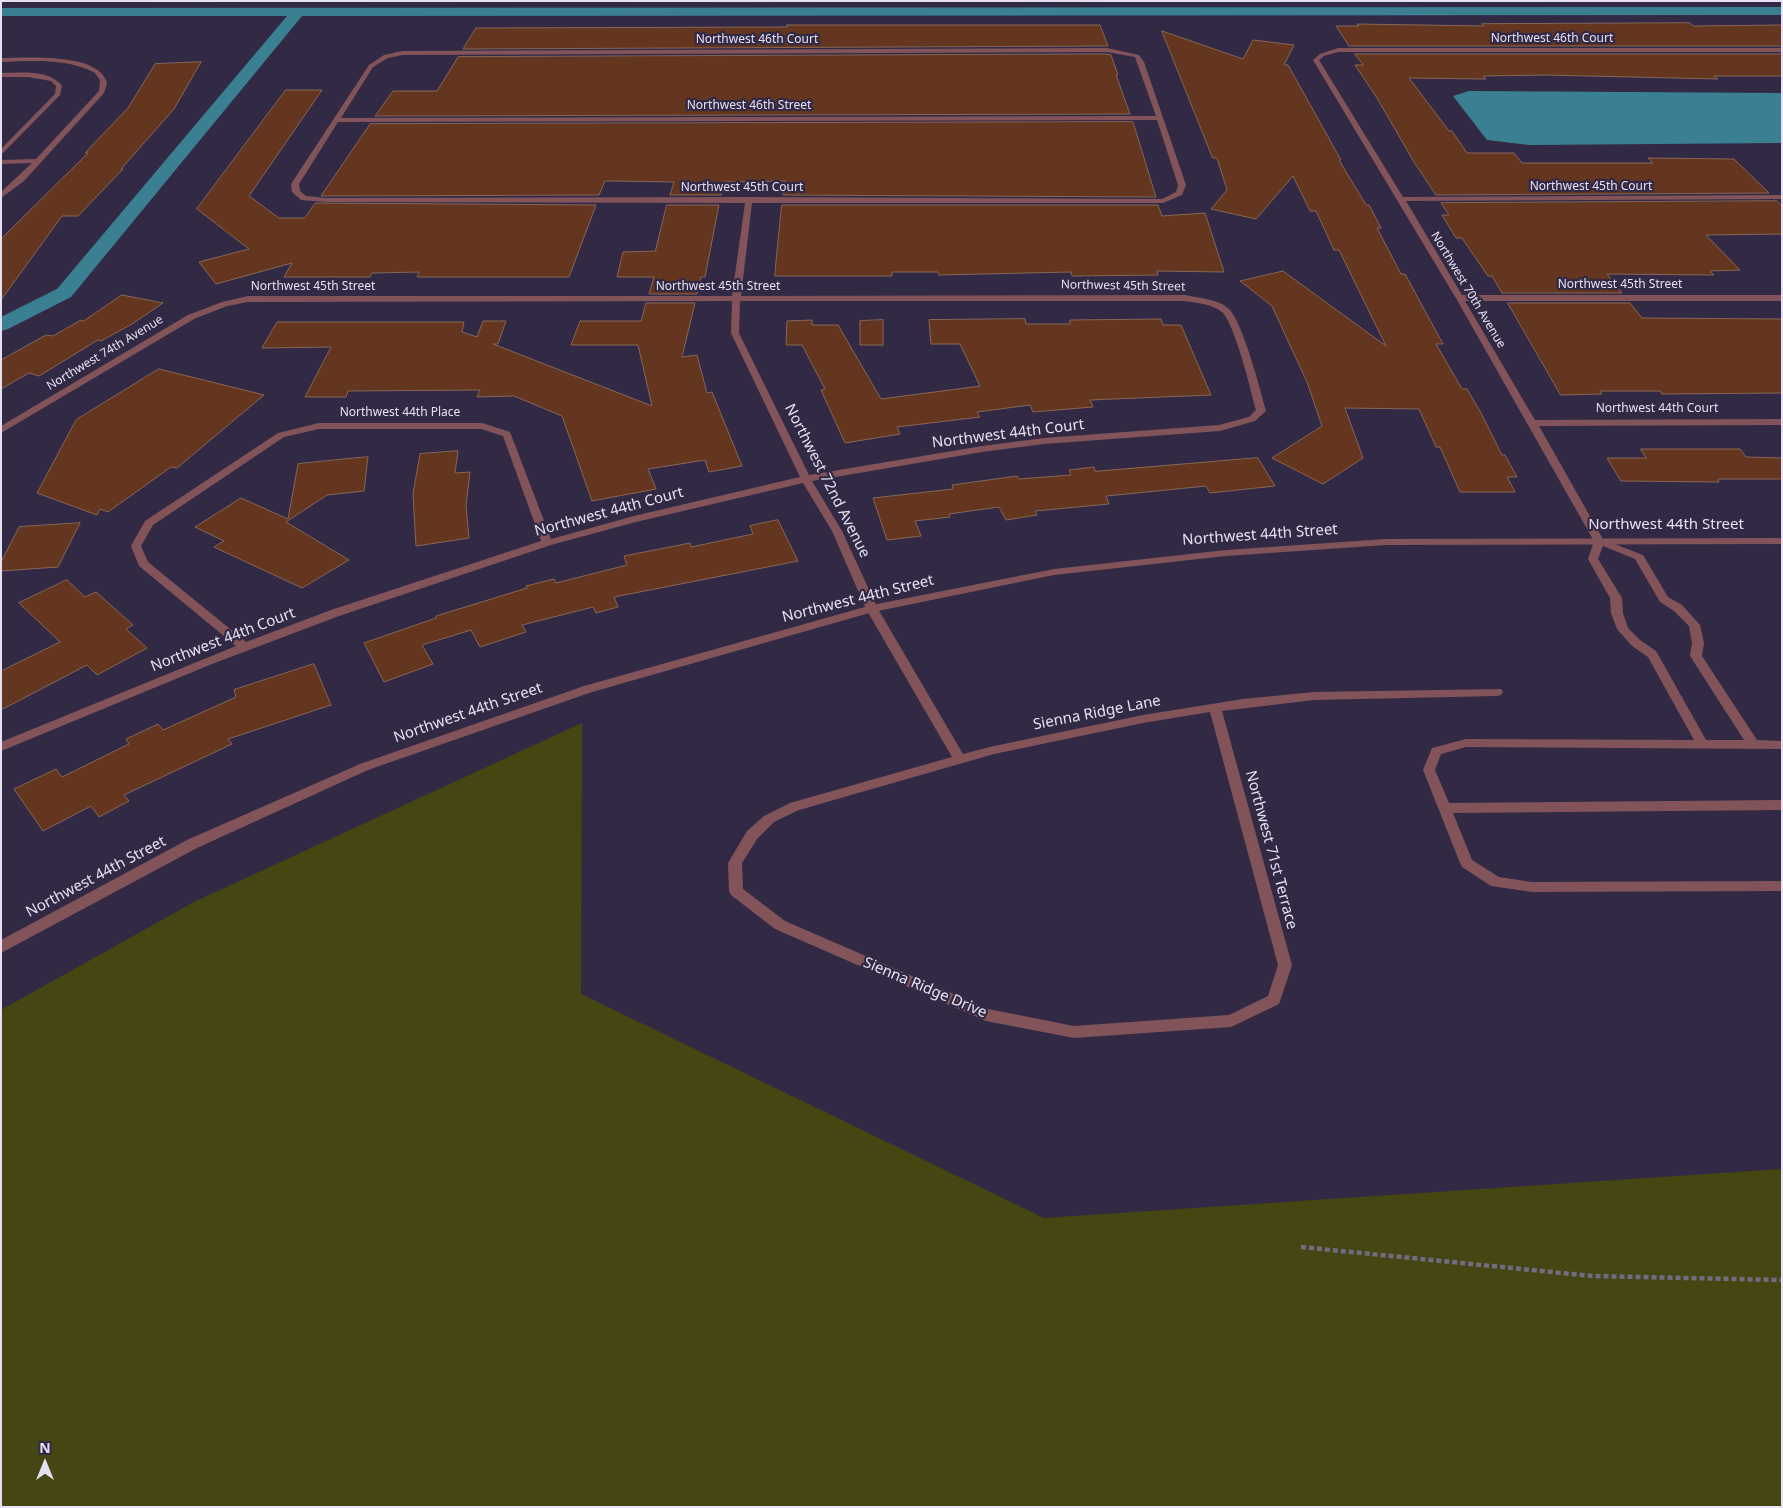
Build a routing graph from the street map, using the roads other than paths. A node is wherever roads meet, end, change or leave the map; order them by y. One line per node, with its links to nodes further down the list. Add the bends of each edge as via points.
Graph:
1 (1782, 50): 2 (street, Northwest 46th Court, via 1338,50)
2 (1322, 55): 15 (street, Northwest 70th Avenue, via 1316,60)
3 (1, 60): 4 (street)
4 (28, 60): 6 (street); 10 (street, via 75,63 101,75 104,82 102,92)
5 (1, 75): 6 (street)
6 (10, 75): 9 (street, via 53,79 59,86 58,94)
7 (1161, 118): 8 (street, Northwest 46th Street); 8 (street, Northwest 46th Court, via 1137,56 1107,50 412,53 386,56 371,66); 14 (street, Northwest 45th Court, via 1182,185 1178,194 1163,201)
8 (336, 120): 14 (street, Northwest 45th Court, via 295,184 296,192 304,198)
9 (1, 153)
10 (38, 161): 11 (street); 12 (street)
11 (1, 162)
12 (1, 196)
13 (1782, 197): 15 (street, Northwest 45th Court)
14 (749, 199): 18 (street, Northwest 72nd Avenue)
15 (1401, 199): 16 (street, Northwest 70th Avenue)
16 (1458, 298): 17 (street, Northwest 45th Street); 22 (street, Northwest 70th Avenue)
17 (1782, 298)
18 (736, 300): 19 (street, Northwest 45th Street, via 248,299); 20 (street, Northwest 45th Street, via 1175,298 1212,303 1227,312 1234,326 1261,411); 24 (street, Northwest 72nd Avenue, via 735,333)
19 (225, 304): 23 (street, Northwest 74th Avenue, via 191,316)
20 (1252, 419): 24 (street, Northwest 44th Court, via 1220,428 982,449)
21 (1782, 422): 22 (street, Northwest 44th Court)
22 (1533, 423): 25 (street, Northwest 70th Avenue)
23 (1, 430)
24 (806, 479): 27 (street, Northwest 44th Court); 28 (street, Northwest 72nd Avenue, via 836,530)
25 (1599, 541): 26 (street, Northwest 44th Street); 28 (street, Northwest 44th Street, via 1386,542 1226,553 1054,572); 32 (street, via 1592,559 1616,598 1623,629 1652,654); 33 (street, via 1639,557 1664,599 1694,625 1698,643 1696,656)
26 (1782, 541)
27 (547, 543): 29 (street, Northwest 44th Court, via 335,613); 29 (street, Northwest 44th Place, via 507,434 482,426 319,426 280,435 149,523 136,546 143,564)
28 (872, 609): 36 (street, Northwest 72nd Avenue); 41 (street, Northwest 44th Street, via 588,689 364,767 192,844)
29 (245, 648): 35 (street, Northwest 44th Court)
30 (1497, 692): 31 (street, Sienna Ridge Lane, via 1314,696)
31 (1215, 708): 36 (street, Sienna Ridge Lane, via 1125,723); 42 (street, Northwest 71st Terrace, via 1285,965)
32 (1702, 744): 33 (street); 38 (street, via 1466,743 1436,751 1429,770)
33 (1753, 744): 34 (street)
34 (1782, 745)
35 (1, 747)
36 (959, 759): 39 (street, Sienna Ridge Lane, via 794,806 768,819 752,835)
37 (1782, 805): 38 (street)
38 (1444, 808): 40 (street, via 1467,863 1496,882 1532,887)
39 (735, 863): 42 (street, Sienna Ridge Drive, via 736,891 780,925 986,1015 1074,1032 1231,1021)
40 (1782, 886)
41 (1, 947)
42 (1274, 1000)

